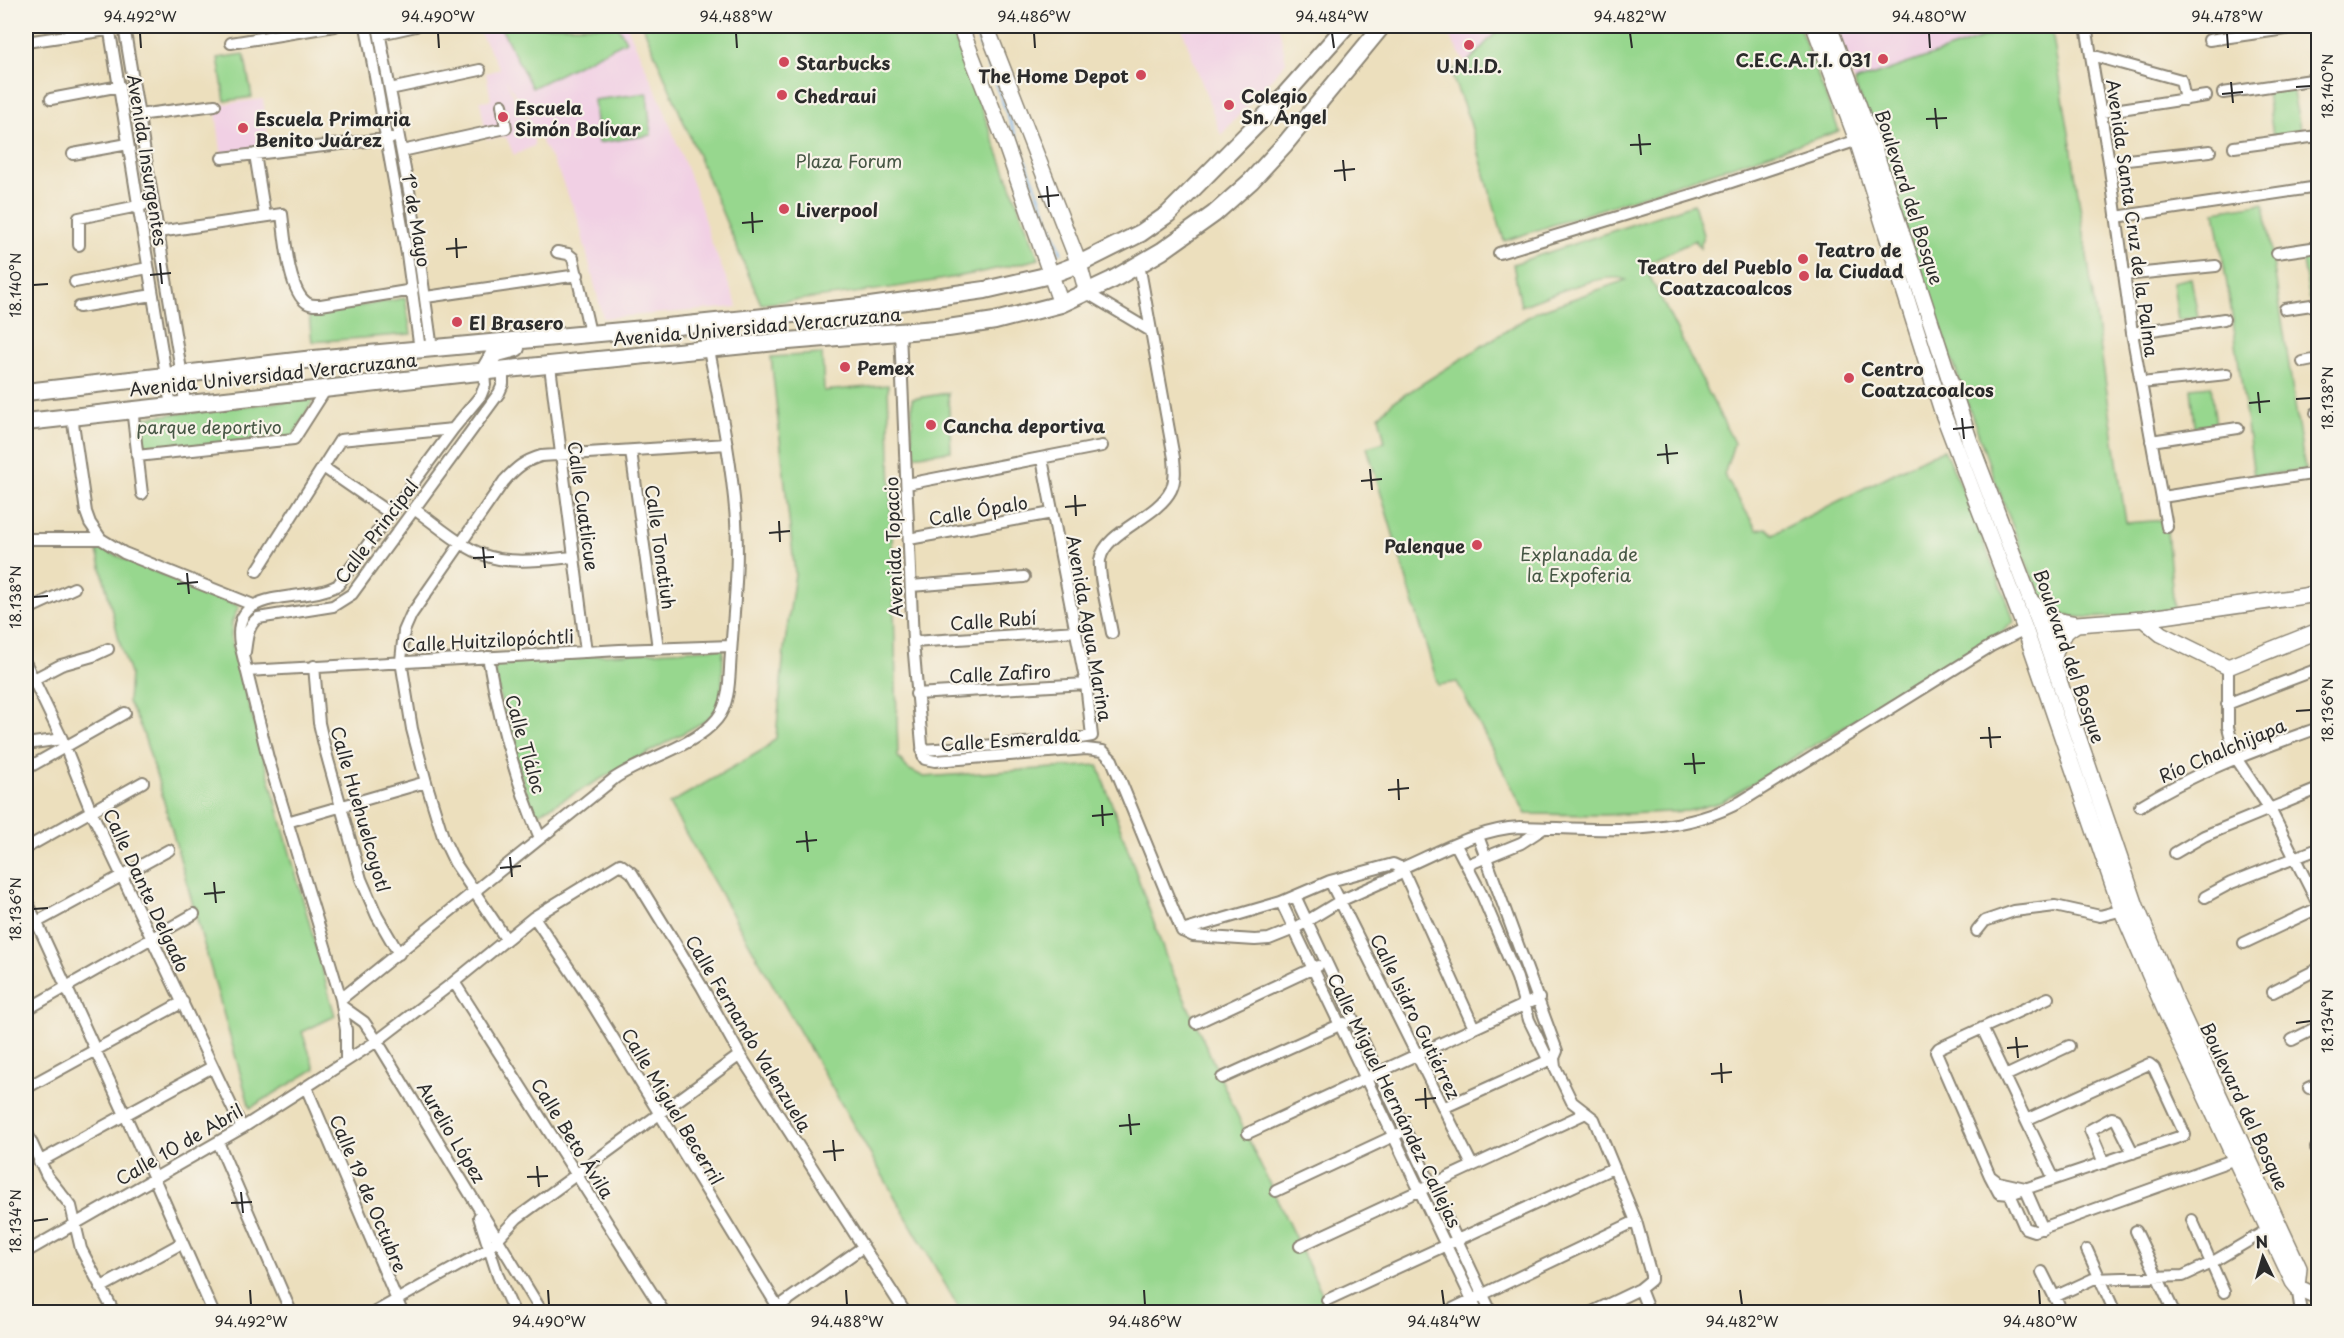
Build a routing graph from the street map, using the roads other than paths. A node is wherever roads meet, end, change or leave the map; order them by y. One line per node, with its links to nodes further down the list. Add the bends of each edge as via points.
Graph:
1 (335, 26): 17 (street)
2 (366, 26): 34 (street, 1° de Mayo)
3 (416, 26): 14 (street)
4 (960, 26): 59 (main road)
5 (986, 26): 54 (main road)
6 (1346, 26): 54 (main road, Avenida Universidad Veracruzana, via 1274,107 1168,214 1141,233)
7 (1382, 26): 55 (main road, Avenida Universidad Veracruzana, via 1251,182 1198,226)
8 (1814, 26): 33 (main road, Boulevard del Bosque)
9 (1829, 26): 33 (main road, Boulevard del Bosque)
10 (2086, 26): 18 (street)
11 (2306, 26): 15 (street)
12 (124, 27): 13 (street); 30 (street, Avenida Insurgentes)
13 (109, 28): 16 (street); 21 (street, Avenida Insurgentes)
14 (379, 30): 22 (street, 1° de Mayo)
15 (2209, 40)
16 (26, 42)
17 (231, 43)
18 (2091, 55): 26 (street, Avenida Santa Cruz de la Palma, via 2181,80); 29 (street, Avenida Santa Cruz de la Palma)
19 (480, 70): 22 (street)
20 (2319, 79): 23 (street)
21 (120, 86): 25 (street); 35 (street, Avenida Insurgentes)
22 (390, 89): 32 (street, 1° de Mayo)
23 (2223, 93)
24 (2206, 96): 26 (street)
25 (51, 99)
26 (2185, 100): 29 (street)
27 (215, 105): 30 (street)
28 (502, 105): 37 (street, via 507,124 504,129)
29 (2101, 112): 42 (street, Avenida Santa Cruz de la Palma)
30 (138, 115): 44 (street, Avenida Insurgentes)
31 (2319, 136): 36 (street)
32 (400, 137): 34 (street); 37 (street, 1° de Mayo)
33 (1863, 138): 52 (street); 101 (main road, Boulevard del Bosque, via 1930,377)
34 (386, 139): 40 (street); 62 (street, 1° de Mayo)
35 (128, 144): 39 (street); 45 (street, Avenida Insurgentes)
36 (2234, 147)
37 (402, 151): 65 (street, 1° de Mayo)
38 (2210, 151): 42 (street)
39 (73, 154)
40 (255, 154): 41 (street); 46 (street)
41 (222, 158)
42 (2109, 162): 47 (street, Avenida Santa Cruz de la Palma)
43 (2319, 187): 47 (street)
44 (153, 204): 45 (street); 48 (street, Avenida Insurgentes)
45 (138, 206): 49 (street, via 79,218); 57 (street, Avenida Insurgentes)
46 (265, 216): 48 (street); 62 (street, via 282,214 291,272 304,302 321,305)
47 (2116, 217): 60 (street, Avenida Santa Cruz de la Palma)
48 (158, 232): 84 (street, Avenida Insurgentes)
49 (79, 245)
50 (2319, 247): 53 (street)
51 (557, 252): 58 (street, via 571,256)
52 (1499, 253)
53 (2277, 253)
54 (1079, 264): 59 (main road, Avenida Universidad Veracruzana); 63 (main road)
55 (1139, 264): 63 (main road, Avenida Universidad Veracruzana); 71 (street)
56 (2217, 266): 60 (street)
57 (148, 268): 61 (street); 64 (street, Avenida Insurgentes)
58 (578, 275): 65 (street); 73 (street)
59 (1050, 275): 66 (main road); 73 (main road, Avenida Universidad Veracruzana, via 985,290 892,303)
60 (2124, 275): 74 (street, Avenida Santa Cruz de la Palma)
61 (75, 282)
62 (413, 290): 76 (street, 1° de Mayo)
63 (1087, 293): 66 (main road, Avenida Universidad Veracruzana); 71 (street)
64 (153, 295): 68 (street); 84 (street, Avenida Insurgentes)
65 (426, 297): 76 (street, 1° de Mayo)
66 (1061, 304): 72 (main road, Avenida Universidad Veracruzana, via 995,321)
67 (2319, 304): 69 (street)
68 (79, 307)
69 (2285, 309)
70 (2224, 319): 74 (street)
71 (1149, 330): 130 (street, via 1175,476 1164,500 1111,540 1103,551 1100,566)
72 (900, 332): 77 (main road, Avenida Universidad Veracruzana); 104 (street, Avenida Topacio)
73 (590, 333): 75 (main road, Avenida Universidad Veracruzana); 80 (main road, via 561,344 509,348 501,351)
74 (2132, 333): 85 (street, Avenida Santa Cruz de la Palma)
75 (469, 347): 76 (main road, Avenida Universidad Veracruzana); 80 (main road); 82 (main road, via 471,361)
76 (426, 349): 84 (main road, Avenida Universidad Veracruzana)
77 (709, 350): 81 (main road, Avenida Universidad Veracruzana); 95 (street)
78 (2319, 359): 79 (street)
79 (2303, 362)
80 (493, 366): 81 (main road, Avenida Universidad Veracruzana); 82 (main road, Avenida Universidad Veracruzana); 93 (street, Calle Principal, via 481,395); 107 (street, Calle Principal, via 502,384 499,393)
81 (550, 366): 98 (street, Calle Cuatlicue)
82 (459, 374): 86 (main road, Avenida Universidad Veracruzana)
83 (2227, 374): 85 (street)
84 (174, 376): 87 (main road, Avenida Universidad Veracruzana); 88 (street, Avenida Insurgentes)
85 (2141, 383): 94 (street, Avenida Santa Cruz de la Palma)
86 (326, 388): 88 (main road, Avenida Universidad Veracruzana); 99 (street, via 294,439)
87 (26, 392)
88 (178, 405): 89 (main road, Avenida Universidad Veracruzana)
89 (132, 408): 90 (main road, Avenida Universidad Veracruzana); 99 (street)
90 (72, 416): 91 (main road, Avenida Universidad Veracruzana); 112 (street, via 86,512)
91 (26, 422)
92 (2238, 428): 94 (street)
93 (453, 429): 102 (street, via 340,440); 109 (street, Calle Principal)
94 (2151, 441): 106 (street, Avenida Santa Cruz de la Palma)
95 (727, 444): 97 (street); 133 (street, via 737,552)
96 (1102, 446): 100 (street)
97 (631, 451): 98 (street); 134 (street, Calle Tonatiuh)
98 (560, 455): 114 (street, via 541,456 517,467); 115 (street, Calle Cuatlicue)
99 (137, 456): 105 (street)
100 (1042, 459): 104 (street); 108 (street, Avenida Agua Marina)
101 (1971, 466): 121 (main road, Boulevard del Bosque); 127 (main road, Boulevard del Bosque)
102 (323, 467): 109 (street); 116 (street)
103 (2319, 473): 106 (street)
104 (907, 484): 113 (street, Avenida Topacio)
105 (142, 494)
106 (2162, 497): 110 (street, Avenida Santa Cruz de la Palma)
107 (414, 509): 114 (street); 138 (street, Calle Principal, via 352,594 333,606 258,618 248,630)
108 (1052, 513): 113 (street, Calle Ópalo); 128 (street, Avenida Agua Marina)
109 (391, 514): 122 (street, Calle Principal, via 338,585 316,594)
110 (2167, 527)
111 (26, 539): 112 (street)
112 (101, 539): 122 (street, via 124,553)
113 (909, 539): 118 (street, Avenida Topacio)
114 (461, 542): 115 (street, via 498,559); 139 (street, via 411,615 404,631)
115 (574, 557): 136 (street, Calle Cuatlicue)
116 (256, 571)
117 (1024, 577): 118 (street)
118 (911, 586): 132 (street, Avenida Topacio)
119 (74, 588): 123 (street)
120 (2319, 594): 124 (main road)
121 (2030, 600): 126 (main road, via 2050,619); 140 (main road, Boulevard del Bosque)
122 (253, 605): 138 (street, Calle Principal, via 239,626)
123 (26, 610)
124 (2173, 615): 125 (main road); 131 (main road, via 2164,624)
125 (2143, 620): 126 (main road); 131 (main road)
126 (2077, 624): 140 (main road, via 2059,639)
127 (2025, 629): 165 (street, via 1990,646 1730,808 1663,827); 166 (main road, Boulevard del Bosque)
128 (1076, 631): 132 (street, Calle Rubí); 147 (street, Avenida Agua Marina)
129 (2319, 631): 143 (main road)
130 (1112, 633)
131 (2169, 638): 143 (main road)
132 (913, 642): 148 (street, Avenida Topacio)
133 (731, 646): 134 (street, Calle Huitzilopóchtli); 168 (street, via 724,707 711,725 686,742 629,769)
134 (658, 648): 136 (street, Calle Huitzilopóchtli)
135 (108, 649): 146 (street, via 61,664)
136 (586, 651): 137 (street, Calle Huitzilopóchtli)
137 (488, 657): 139 (street, Calle Huitzilopóchtli); 168 (street, Calle Tláloc, via 508,748)
138 (244, 658): 145 (street, Calle Principal)
139 (401, 661): 142 (street, Calle Huitzilopóchtli); 158 (street)
140 (2053, 662): 166 (main road, Boulevard del Bosque)
141 (26, 666): 146 (street, Calle Dante Delgado)
142 (314, 666): 145 (street, Calle Huitzilopóchtli); 161 (street, Calle Huehuelcoyotl, via 319,723)
143 (2228, 667): 149 (street)
144 (2319, 669): 149 (street)
145 (247, 671): 164 (street, Calle Principal)
146 (34, 679): 152 (street, Calle Dante Delgado)
147 (1086, 684): 148 (street, Calle Zafiro); 154 (street, Avenida Agua Marina, via 1093,733 1089,738)
148 (916, 694): 154 (street, Avenida Topacio)
149 (2227, 704): 155 (street)
150 (125, 713): 152 (street)
151 (2319, 728): 155 (street, Río Chalchijapa)
152 (64, 743): 153 (street); 156 (street); 163 (street, Calle Dante Delgado)
153 (26, 744)
154 (923, 754): 194 (street, Calle Esmeralda, via 935,761 1103,751 1112,760)
155 (2236, 758): 160 (street, Río Chalchijapa, via 2173,786); 162 (street)
156 (26, 769)
157 (143, 782): 163 (street)
158 (426, 782): 161 (street); 180 (street, via 444,840)
159 (2319, 789): 162 (street)
160 (2140, 806)
161 (341, 807): 164 (street); 199 (street, Calle Huehuelcoyotl, via 361,879)
162 (2270, 808): 173 (street); 175 (street)
163 (92, 811): 170 (street); 178 (street, Calle Dante Delgado)
164 (287, 822): 209 (street, Calle Principal)
165 (1544, 828): 167 (street, via 1511,828); 174 (street, via 1533,837)
166 (2103, 834): 187 (main road, Boulevard del Bosque)
167 (1478, 836): 169 (street); 174 (street)
168 (540, 838): 180 (street)
169 (1456, 845): 176 (street); 177 (street)
170 (26, 848)
171 (2319, 849): 175 (street)
172 (169, 850): 178 (street)
173 (2175, 853)
174 (1486, 857): 176 (street); 206 (street)
175 (2295, 858): 182 (street); 186 (street)
176 (1467, 865): 210 (street, via 1517,978)
177 (1402, 868): 179 (street, via 1393,864); 184 (street, via 1398,875); 216 (street)
178 (122, 876): 191 (street); 196 (street, Calle Dante Delgado)
179 (1330, 881): 181 (street); 184 (street, Calle Isidro Gutiérrez)
180 (474, 893): 197 (street); 199 (street)
181 (1295, 896): 185 (street); 190 (street, Calle Miguel Hernández Callejas)
182 (2205, 897)
183 (26, 899): 191 (street)
184 (1340, 901): 190 (street); 223 (street, Calle Isidro Gutiérrez)
185 (1281, 902): 193 (street, Calle Miguel Hernández Callejas); 194 (street)
186 (2319, 906): 198 (street)
187 (2129, 908): 195 (street, via 2100,916 2055,906 2025,909 1985,921); 245 (main road, Boulevard del Bosque)
188 (194, 914): 196 (street)
189 (534, 917): 197 (street); 222 (street, Calle Fernando Valenzuela, via 620,864 632,873); 234 (street, Calle Miguel Becerril, via 585,992)
190 (1307, 921): 193 (street); 200 (street, Calle Miguel Hernández Callejas)
191 (36, 922): 192 (street); 204 (street)
192 (26, 928)
193 (1294, 929): 194 (street, via 1255,940 1193,936); 201 (street, Calle Miguel Hernández Callejas)
194 (1182, 931)
195 (1977, 931)
196 (152, 938): 204 (street); 208 (street, Calle Dante Delgado)
197 (506, 939): 203 (street)
198 (2244, 943)
199 (399, 954): 209 (street)
200 (1326, 963): 201 (street); 212 (street, Calle Miguel Hernández Callejas)
201 (1313, 968): 213 (street); 214 (street, Calle Miguel Hernández Callejas)
202 (2319, 969): 205 (street)
203 (454, 982): 219 (street); 250 (street, Calle Beto Ávila)
204 (66, 987): 211 (street); 221 (street)
205 (2273, 992)
206 (1539, 998): 210 (street); 224 (street, via 1557,1051)
207 (2048, 998): 217 (street)
208 (183, 1002): 221 (street); 226 (street, Calle Dante Delgado)
209 (342, 1003): 219 (street, via 364,1022); 225 (street, Calle Principal)
210 (1524, 1005): 216 (street); 224 (street, via 1547,1057)
211 (26, 1010)
212 (1353, 1019): 214 (street); 227 (street, Calle Miguel Hernández Callejas)
213 (1196, 1023)
214 (1340, 1025): 229 (street); 230 (street, Calle Miguel Hernández Callejas)
215 (2319, 1027): 218 (street)
216 (1474, 1028): 223 (street)
217 (1982, 1028): 228 (street); 251 (street, via 1936,1052)
218 (2292, 1040)
219 (377, 1041): 225 (street); 259 (street, Aurelio López)
220 (2069, 1046): 228 (street)
221 (96, 1051): 232 (street); 236 (street)
222 (740, 1055): 234 (street); 270 (street, Calle Fernando Valenzuela)
223 (1417, 1056): 227 (street); 233 (street, Calle Isidro Gutiérrez)
224 (1554, 1058): 233 (street); 235 (street, via 1572,1102)
225 (346, 1060): 231 (street, Calle 10 de Abril)
226 (212, 1066): 236 (street); 238 (street, Calle Dante Delgado)
227 (1378, 1073): 230 (street); 240 (street, Calle Miguel Hernández Callejas)
228 (2005, 1076): 237 (street)
229 (1222, 1078)
230 (1366, 1079): 241 (street); 242 (street, Calle Miguel Hernández Callejas)
231 (306, 1087): 238 (street, Calle 10 de Abril); 285 (street, Calle 19 de Octubre)
232 (26, 1088)
233 (1443, 1108): 248 (street, Calle Isidro Gutiérrez)
234 (657, 1113): 250 (street); 290 (street, Calle Miguel Becerril)
235 (1586, 1113): 248 (street); 249 (street, via 1594,1119)
236 (125, 1115): 246 (street); 252 (street)
237 (2026, 1120): 244 (street, via 2149,1064 2185,1135); 253 (street)
238 (242, 1128): 243 (street, Calle 10 de Abril)
239 (26, 1131): 246 (street)
240 (1405, 1131): 242 (street); 254 (street, Calle Miguel Hernández Callejas)
241 (1248, 1133)
242 (1394, 1136): 256 (street, Calle Miguel Hernández Callejas); 257 (street)
243 (218, 1142): 252 (street, Calle 10 de Abril); 293 (street)
244 (2133, 1153): 247 (street); 247 (street, via 2112,1118 2090,1130)
245 (2241, 1157): 263 (main road, Boulevard del Bosque); 264 (street)
246 (39, 1162): 262 (street, via 71,1206)
247 (2104, 1163): 253 (street)
248 (1472, 1165): 254 (street)
249 (1614, 1168): 261 (street); 268 (street)
250 (577, 1174): 266 (street, via 517,1218); 298 (street, Calle Beto Ávila)
251 (1990, 1176): 255 (street, via 1998,1182); 258 (street, via 1999,1193)
252 (154, 1178): 262 (street, Calle 10 de Abril); 267 (street)
253 (2054, 1179): 255 (street)
254 (1431, 1185): 256 (street); 268 (street, Calle Miguel Hernández Callejas)
255 (2025, 1188): 258 (street); 264 (street)
256 (1419, 1190): 268 (street, Calle Miguel Hernández Callejas); 269 (street)
257 (1276, 1191)
258 (2010, 1194): 264 (street, via 2025,1228)
259 (475, 1202): 266 (street, Aurelio López); 271 (street)
260 (2192, 1220): 274 (street)
261 (1636, 1221): 280 (street, via 1652,1275); 284 (street)
262 (76, 1223): 273 (street, Calle 10 de Abril); 279 (street, via 81,1249)
263 (2273, 1226): 274 (street); 278 (main road, Boulevard del Bosque)
264 (2043, 1228)
265 (2136, 1231): 276 (street)
266 (497, 1240): 271 (street); 297 (street, Aurelio López)
267 (182, 1243): 279 (street); 289 (street)
268 (1452, 1243): 284 (street, Calle Miguel Hernández Callejas); 286 (street)
269 (1300, 1246)
270 (863, 1247): 290 (street); 299 (street, Calle Fernando Valenzuela)
271 (489, 1249): 285 (street); 296 (street)
272 (2086, 1250): 277 (street)
273 (26, 1252)
274 (2211, 1263): 276 (street, via 2183,1276); 281 (street)
275 (2042, 1272): 282 (street)
276 (2158, 1277): 277 (street); 308 (street)
277 (2100, 1279): 282 (street); 307 (street)
278 (2295, 1285): 283 (main road); 309 (street)
279 (100, 1288): 292 (street)
280 (1640, 1289): 287 (street); 305 (street)
281 (2224, 1292)
282 (2054, 1297): 306 (street)
283 (2319, 1297)
284 (1478, 1298): 300 (street); 301 (street, Calle Miguel Hernández Callejas); 302 (street, Calle Miguel Hernández Callejas)
285 (396, 1300): 294 (street); 295 (street, Calle 19 de Octubre)
286 (1328, 1300)
287 (1616, 1301): 303 (street); 304 (street)
288 (26, 1308): 291 (street)
289 (208, 1311)
290 (777, 1311)
291 (28, 1312)
292 (114, 1312)
293 (291, 1312)
294 (375, 1312)
295 (402, 1312)
296 (514, 1312)
297 (542, 1312)
298 (664, 1312)
299 (905, 1312)
300 (1446, 1312)
301 (1479, 1312)
302 (1491, 1312)
303 (1592, 1312)
304 (1621, 1312)
305 (1649, 1312)
306 (2062, 1312)
307 (2115, 1312)
308 (2174, 1312)
309 (2301, 1312)

